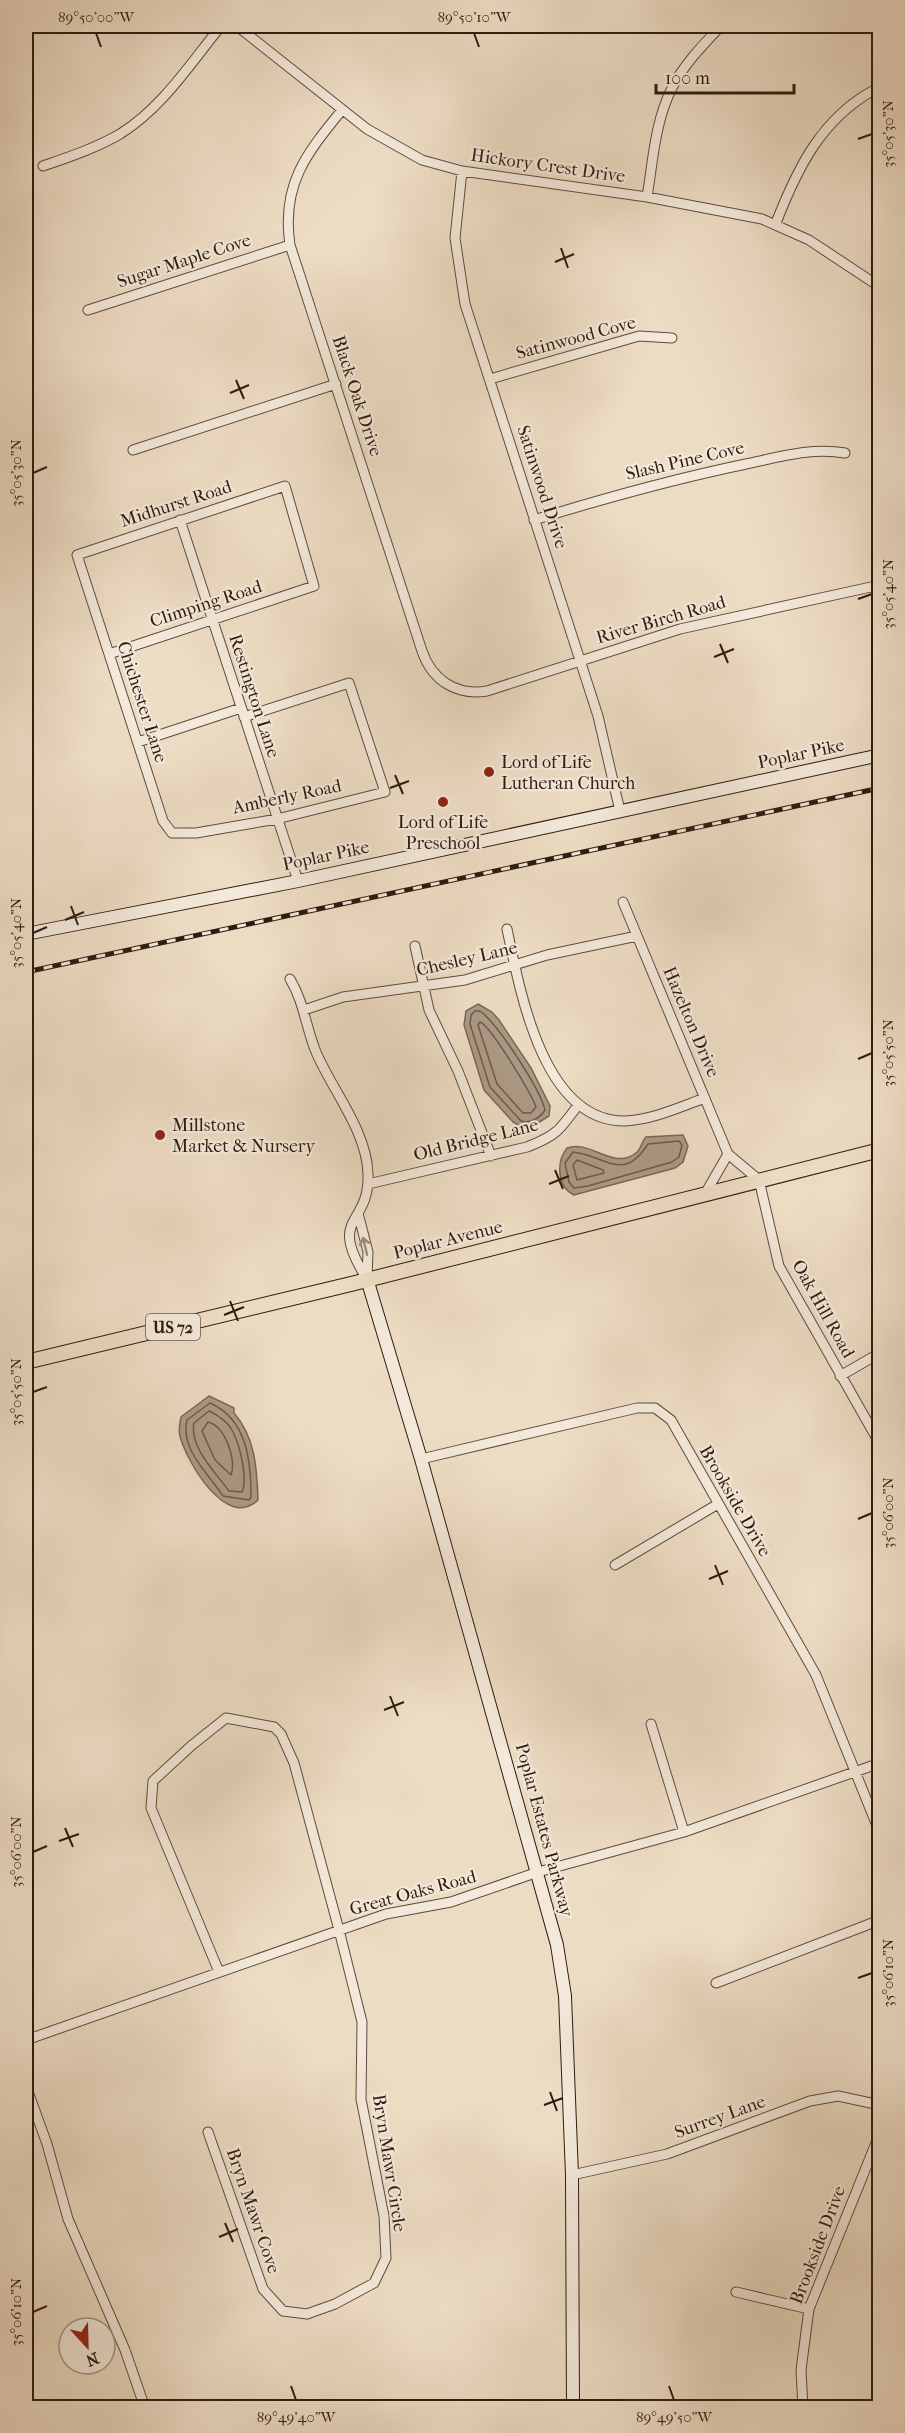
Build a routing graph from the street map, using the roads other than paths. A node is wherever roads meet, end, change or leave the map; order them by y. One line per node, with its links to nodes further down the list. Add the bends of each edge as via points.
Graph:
1 (221, 26): 6 (street, via 156,105 134,125 104,143)
2 (237, 26): 5 (street, Hickory Crest Drive)
3 (721, 26): 8 (street, via 671,90 659,124)
4 (874, 90): 9 (street, via 845,108 821,134 793,181)
5 (342, 110): 7 (street, Hickory Crest Drive, via 404,152); 10 (street, Black Oak Drive, via 312,147 296,176 289,210)
6 (43, 166)
7 (462, 171): 8 (street, Hickory Crest Drive); 14 (street, Satinwood Drive, via 455,224 458,272)
8 (646, 197): 9 (street, Hickory Crest Drive)
9 (776, 223): 11 (street, Hickory Crest Drive)
10 (290, 245): 12 (street, Sugar Maple Cove); 15 (street, Black Oak Drive)
11 (879, 287)
12 (88, 310)
13 (672, 338): 14 (street, Satinwood Cove, via 639,336)
14 (490, 379): 19 (street, Satinwood Drive)
15 (336, 384): 16 (street); 26 (street, Black Oak Drive, via 424,658 437,677)
16 (134, 450)
17 (845, 453): 19 (street, Slash Pine Cove, via 804,452 680,478)
18 (180, 520): 20 (street, Midhurst Road); 22 (street, Midhurst Road, via 285,486); 23 (street, Restington Lane)
19 (534, 520): 25 (street, Satinwood Drive)
20 (77, 555): 24 (street, Chichester Lane)
21 (879, 585): 25 (street, River Birch Road, via 701,623)
22 (314, 586): 23 (street, Climping Road)
23 (212, 620): 24 (street, Climping Road); 27 (street, Restington Lane)
24 (109, 654): 28 (street, Chichester Lane)
25 (581, 660): 26 (street, River Birch Road, via 487,691); 30 (street, Satinwood Drive)
26 (454, 689)
27 (242, 713): 28 (street); 31 (street, Restington Lane); 31 (street, Amberly Road, via 349,682 385,792)
28 (138, 742): 32 (street, Chichester Lane, via 167,828 181,835)
29 (879, 755): 30 (street, Poplar Pike)
30 (620, 811): 33 (street, Poplar Pike)
31 (277, 819): 32 (street, Amberly Road); 33 (street, Restington Lane)
32 (196, 832)
33 (298, 881): 36 (street, Poplar Pike)
34 (623, 902): 37 (street, Hazelton Drive)
35 (507, 929): 39 (street)
36 (26, 934)
37 (637, 936): 39 (street, Chesley Lane, via 547,955); 43 (street, Hazelton Drive)
38 (415, 946): 41 (street)
39 (515, 966): 41 (street, Chesley Lane); 44 (street, via 535,1035 561,1086)
40 (290, 979): 42 (street)
41 (423, 988): 42 (street, Chesley Lane, via 343,997); 47 (street)
42 (304, 1010): 49 (street, via 316,1053 352,1120 365,1158)
43 (705, 1098): 44 (street, via 625,1121 595,1115); 46 (street, Hazelton Drive)
44 (578, 1105): 47 (street, Old Bridge Lane, via 550,1138)
45 (879, 1150): 48 (main road, Poplar Avenue / US 72)
46 (728, 1154): 48 (street, Hazelton Drive); 50 (street)
47 (491, 1156): 49 (street, Old Bridge Lane)
48 (759, 1180): 50 (main road, Poplar Avenue / US 72); 55 (street, Oak Hill Road, via 779,1266)
49 (368, 1184): 51 (street)
50 (705, 1194): 52 (main road, Poplar Avenue / US 72)
51 (359, 1212): 52 (street, one-way to 51, via 368,1252); 52 (street, via 348,1234 348,1244)
52 (367, 1279): 54 (main road, Poplar Avenue / US 72); 57 (street, Poplar Estates Parkway)
53 (879, 1353): 55 (street)
54 (26, 1362)
55 (840, 1376): 56 (street, Oak Hill Road)
56 (879, 1444)
57 (421, 1459): 58 (street, Brookside Drive, via 637,1408 655,1408 671,1420); 65 (street, Poplar Estates Parkway)
58 (718, 1504): 59 (street); 62 (street, Brookside Drive, via 816,1675)
59 (615, 1565)
60 (651, 1724): 63 (street)
61 (879, 1763): 62 (street, Great Oaks Road)
62 (857, 1772): 63 (street, Great Oaks Road); 64 (street, Brookside Drive)
63 (684, 1832): 65 (street, Great Oaks Road)
64 (879, 1833)
65 (538, 1872): 67 (street, Great Oaks Road, via 451,1902 386,1914); 75 (street, Poplar Estates Parkway, via 557,1945 565,1996)
66 (879, 1920): 69 (street)
67 (339, 1930): 68 (street, Great Oaks Road); 68 (street, Bryn Mawr Circle, via 294,1762 281,1734 274,1727 226,1718 153,1781 151,1808); 77 (street, Bryn Mawr Circle, via 362,2022 361,2099 384,2216 386,2258 374,2283)
68 (219, 1971): 70 (street, Great Oaks Road)
69 (716, 1983)
70 (26, 2040)
71 (26, 2086): 79 (street, via 68,2219 125,2350)
72 (879, 2105): 75 (street, Surrey Lane, via 838,2096 810,2101 667,2154)
73 (208, 2132): 77 (street, Bryn Mawr Cove, via 263,2289 283,2311 307,2314)
74 (879, 2133): 78 (street, Brookside Drive)
75 (572, 2175): 80 (street, Poplar Estates Parkway)
76 (736, 2292): 78 (street)
77 (336, 2304)
78 (809, 2308): 81 (street, Brookside Drive, via 801,2370)
79 (145, 2408)
80 (573, 2408)
81 (803, 2408)

